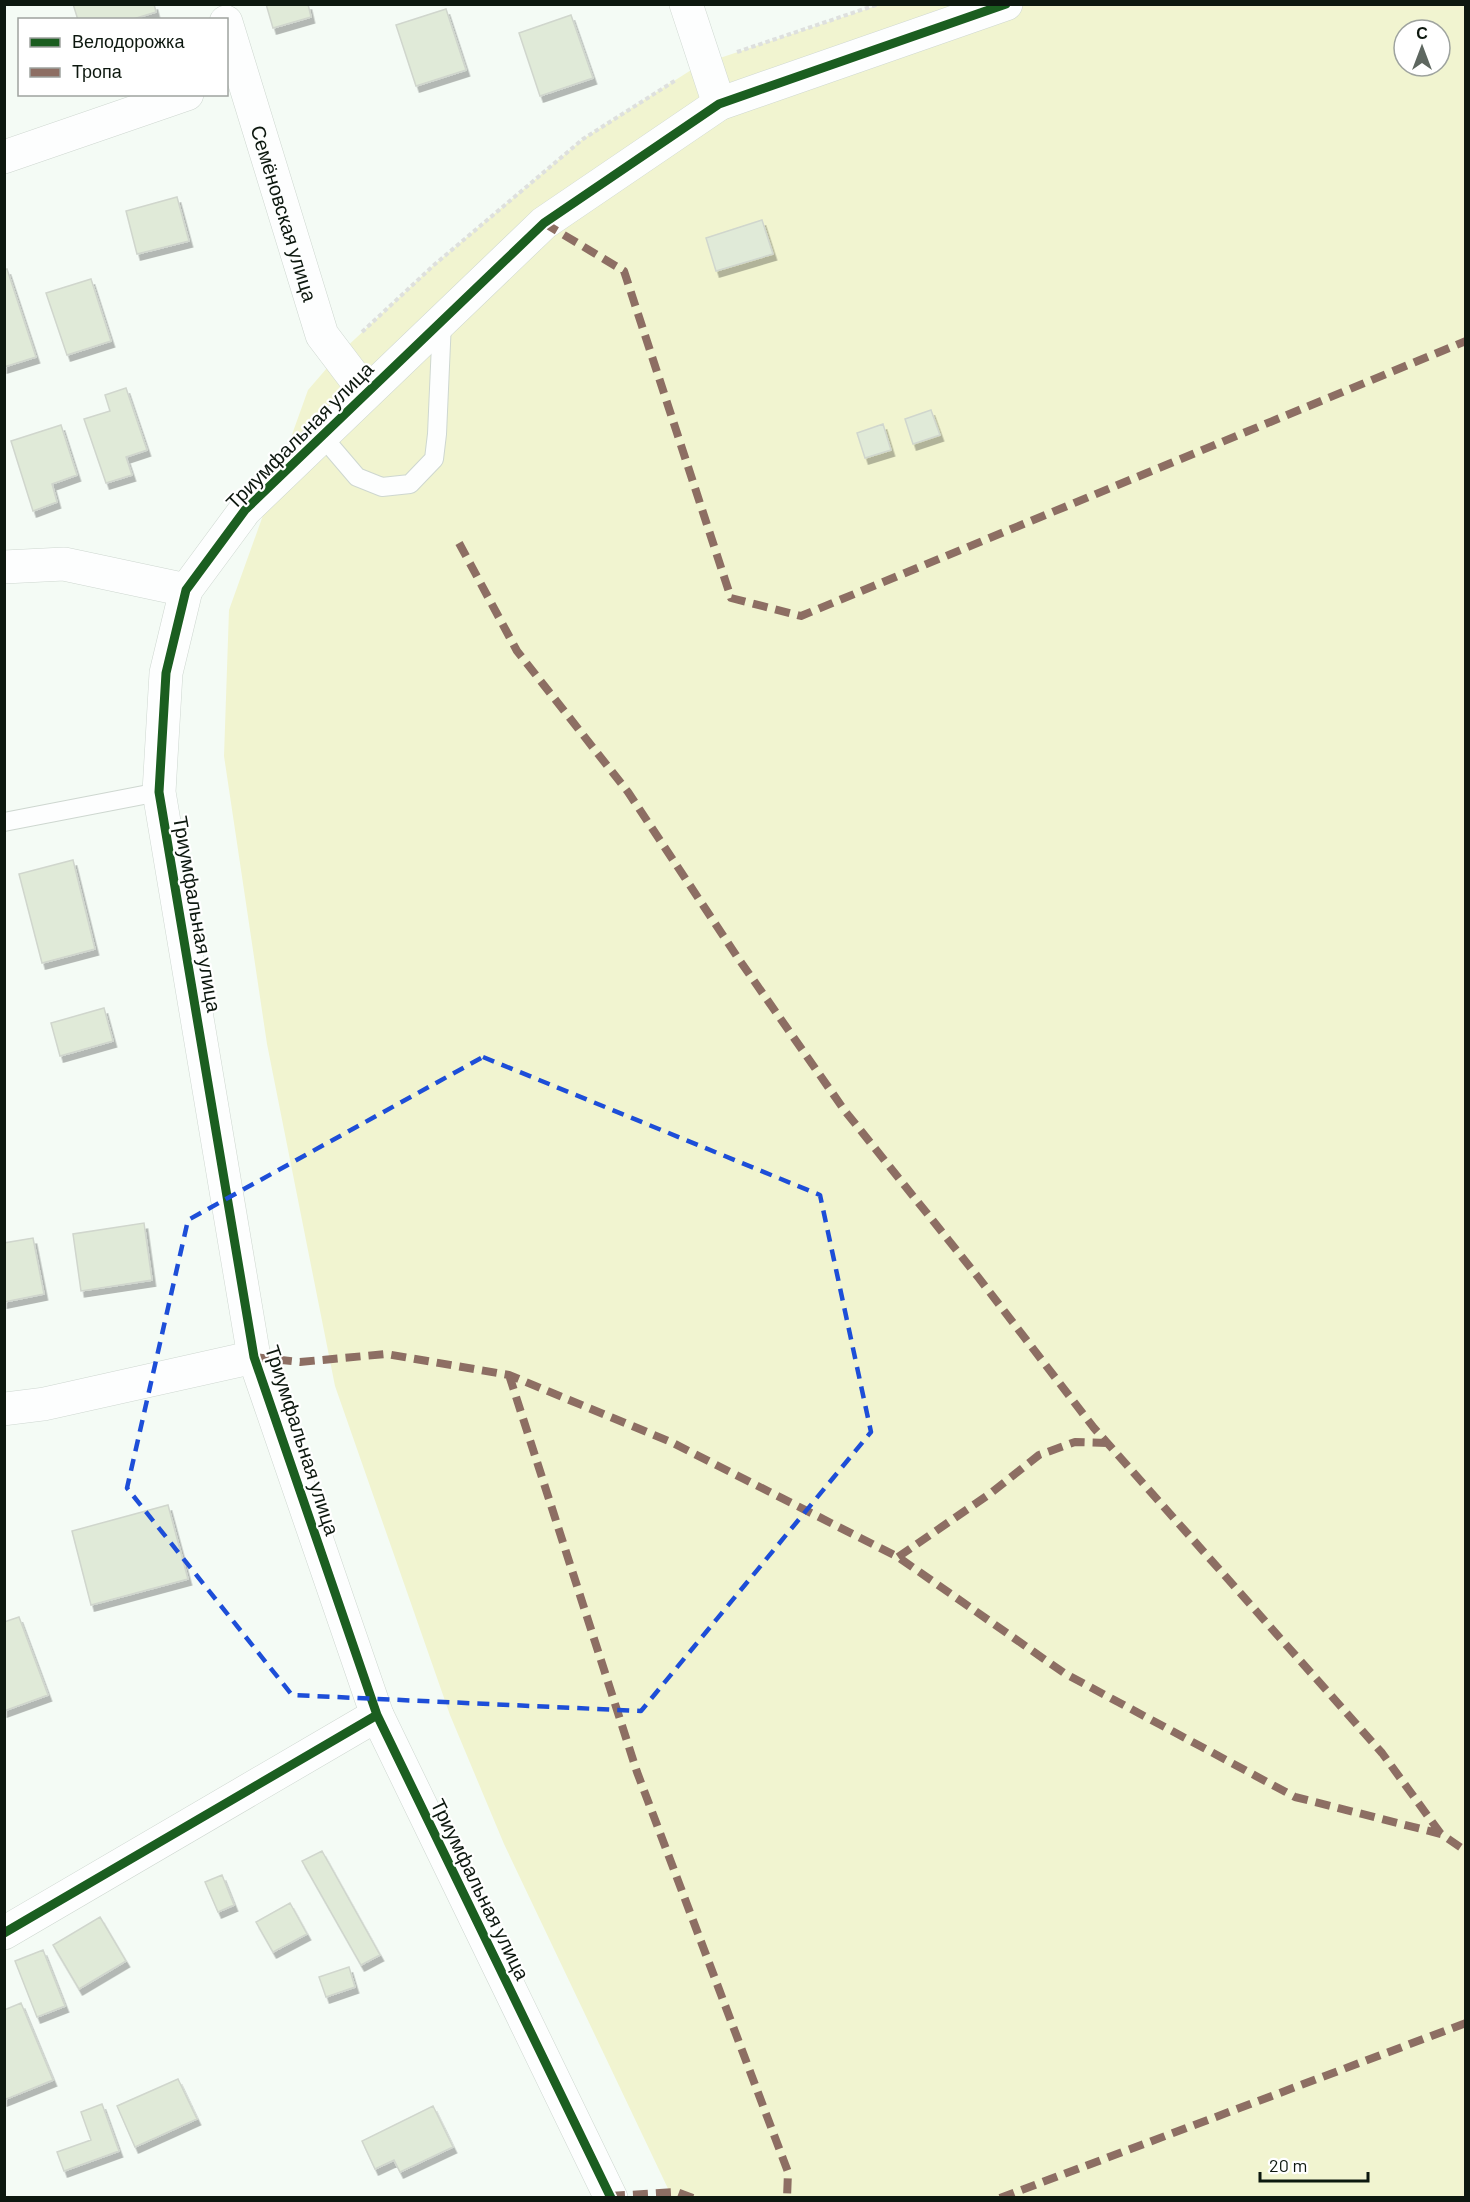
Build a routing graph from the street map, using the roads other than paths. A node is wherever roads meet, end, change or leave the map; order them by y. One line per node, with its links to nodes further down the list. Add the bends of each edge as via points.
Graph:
1 (686, 4): 6 (street)
2 (1006, 4): 6 (street, Триумфальная улица)
3 (228, 34): 4 (street, Семёновская улица)
4 (235, 78): 9 (street, Семёновская улица, via 322,335)
5 (181, 96): 7 (street)
6 (719, 104): 8 (street, Триумфальная улица, via 544,223)
7 (4, 157)
8 (442, 321): 9 (street, Триумфальная улица); 10 (lane, via 434,459 410,484 382,487 357,477)
9 (366, 393): 10 (street, Триумфальная улица)
10 (322, 436): 12 (street, Триумфальная улица, via 244,510)
11 (4, 567): 12 (street, via 64,564)
12 (186, 590): 13 (street, Триумфальная улица, via 166,673)
13 (159, 792): 14 (lane); 15 (street, Триумфальная улица)
14 (4, 822)
15 (254, 1357): 16 (street, via 44,1404); 17 (street, Триумфальная улица)
16 (4, 1409)
17 (377, 1715): 18 (street); 19 (street, Триумфальная улица)
18 (4, 1933)
19 (611, 2198)

